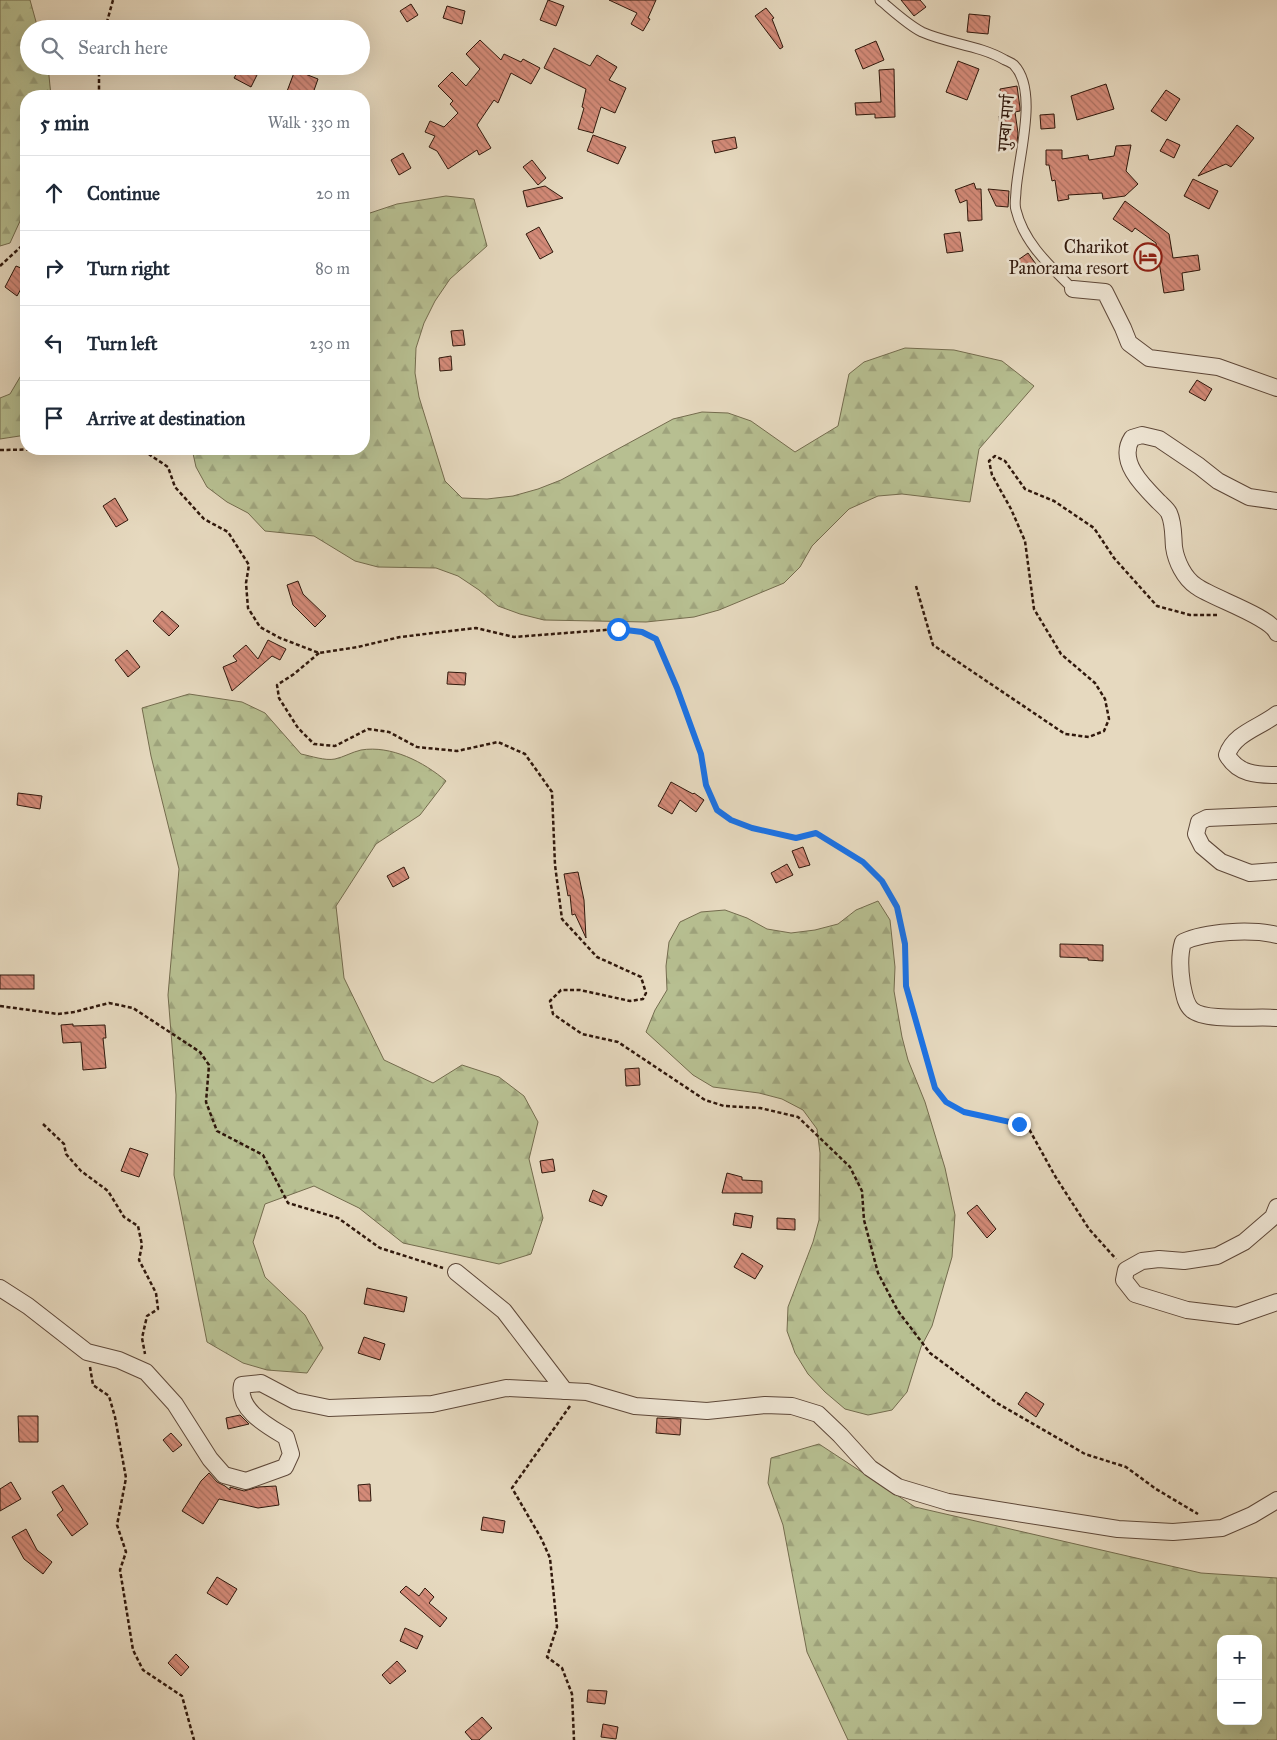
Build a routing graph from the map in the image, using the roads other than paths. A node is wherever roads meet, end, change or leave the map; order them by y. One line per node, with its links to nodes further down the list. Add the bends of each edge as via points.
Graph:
1 (880, 0): 2 (lane, गुम्बा मार्ग, via 920,31 972,46 1014,65 1026,86 1026,128 1017,170 1015,208 1041,257)
2 (1073, 289): 3 (street, via 1105,292 1129,343 1149,358 1218,367)
3 (1277, 388)
4 (1277, 501): 5 (street, via 1249,497 1218,481 1159,439 1142,435 1132,438 1128,445 1128,458 1137,479 1169,513 1180,569 1195,586 1254,615 1275,629)
5 (1277, 634)
6 (1277, 714): 7 (street, via 1247,732 1227,755 1233,764 1247,772)
7 (1277, 775)
8 (1277, 815): 9 (street, via 1206,818 1199,822 1196,834 1202,846 1221,862 1250,873)
9 (1277, 872)
10 (1277, 935): 11 (street, via 1262,932 1195,936 1183,942 1181,950 1185,999 1192,1010 1209,1017)
11 (1277, 1018)
12 (1277, 1207): 15 (street, via 1272,1217 1244,1242 1217,1256 1184,1261 1142,1261 1126,1270 1124,1280 1135,1294 1187,1310 1237,1316)
13 (456, 1272): 16 (street, via 504,1311)
14 (0, 1288): 16 (street, via 87,1352 119,1360 146,1372 175,1404 210,1459 224,1474 246,1481 285,1467 291,1454 286,1437 262,1422 245,1404 242,1385 261,1383 295,1401 329,1408 432,1404 506,1388)
15 (1277, 1302)
16 (569, 1396): 17 (street, via 587,1392 634,1406 707,1411 765,1405 792,1406 818,1414 870,1468 898,1487 948,1502 1118,1529 1173,1532 1222,1528)
17 (1277, 1500)

